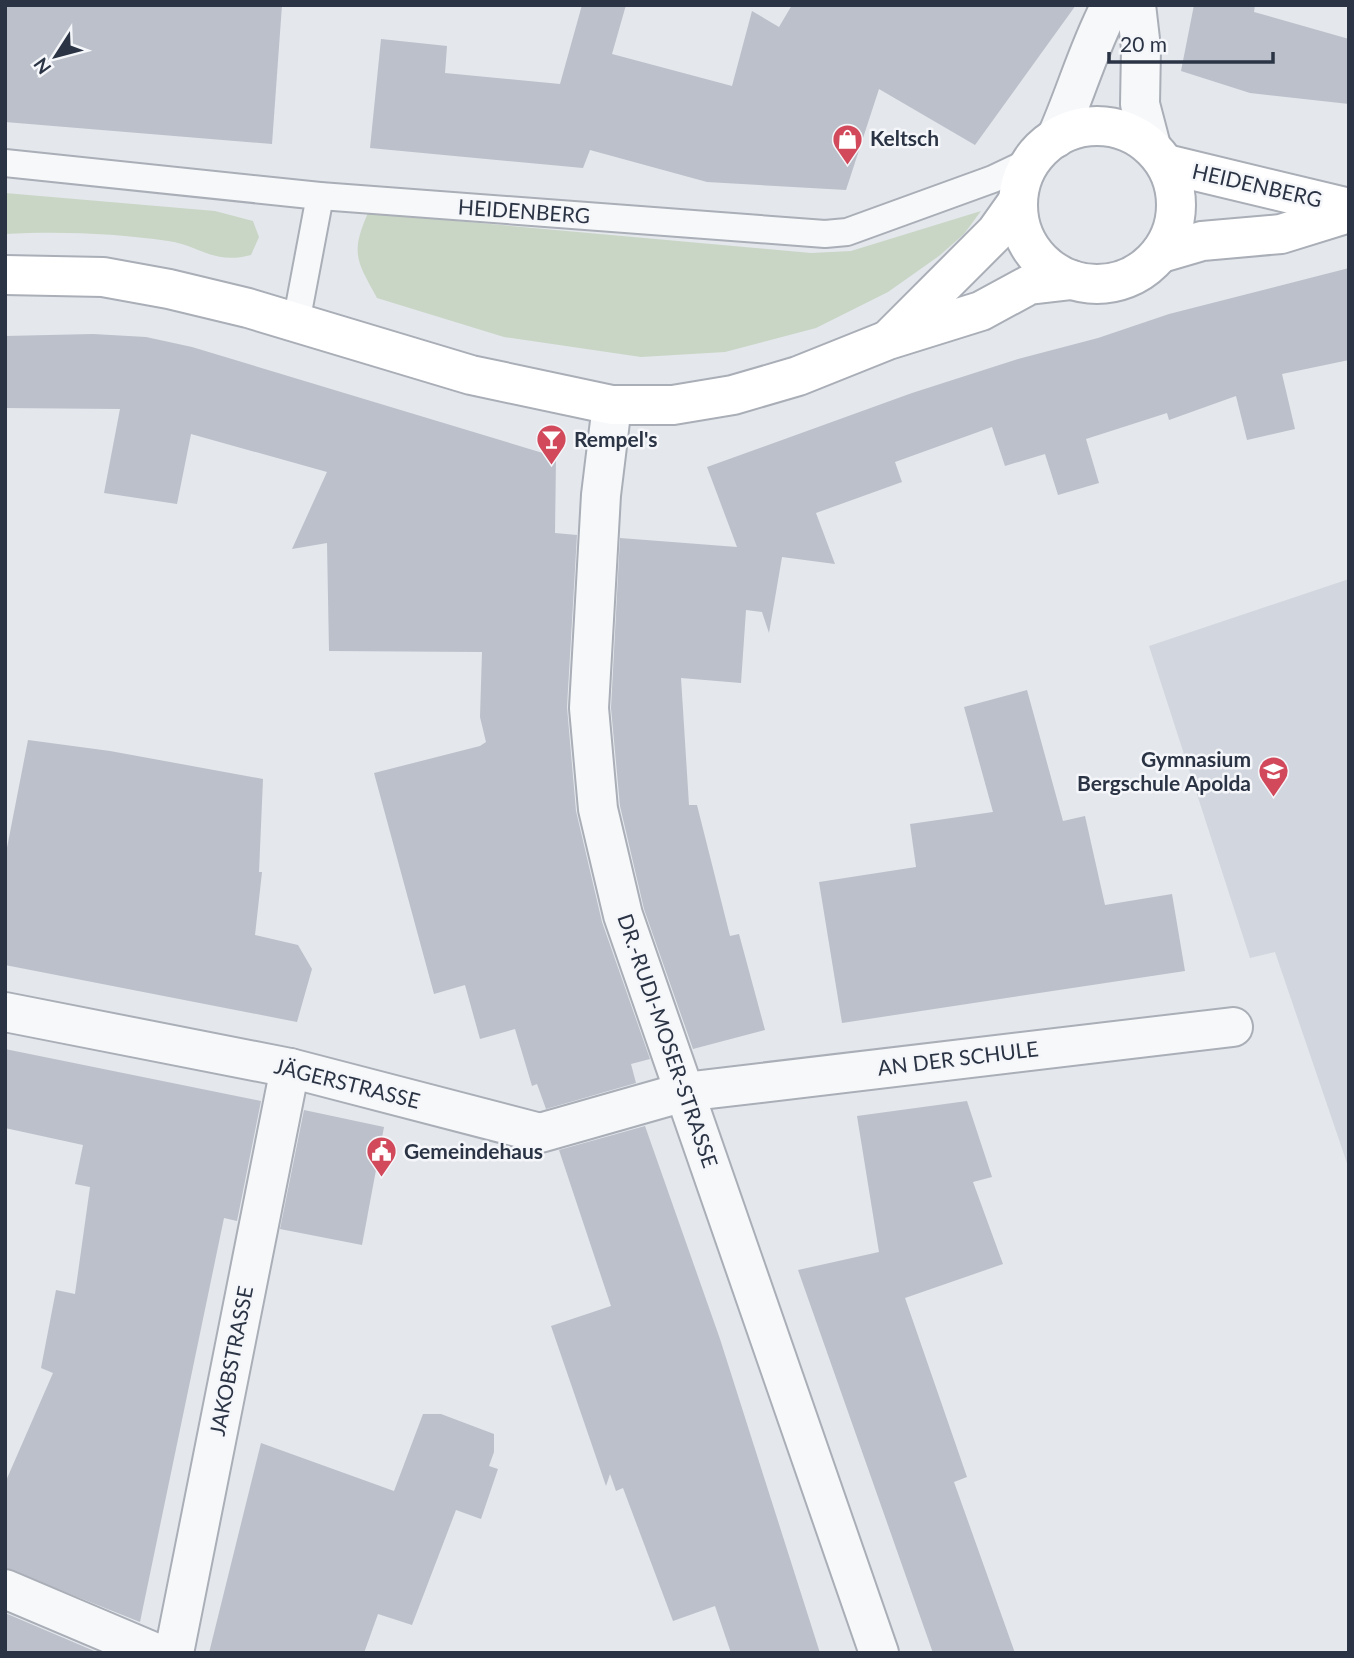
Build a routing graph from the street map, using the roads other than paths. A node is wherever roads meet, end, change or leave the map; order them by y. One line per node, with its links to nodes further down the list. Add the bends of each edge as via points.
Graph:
1 (1111, 5): 3 (street, via 1095,35 1074,98)
2 (1136, 5): 4 (street, via 1140,104)
3 (1044, 150): 4 (main road, via 1091,126 1109,126 1131,133); 6 (lane, HEIDENBERG, via 993,179 848,232 825,234); 7 (main road)
4 (1158, 155): 8 (main road, HEIDENBERG); 9 (main road, via 1174,187 1177,209)
5 (5, 163): 6 (lane, HEIDENBERG)
6 (320, 196): 12 (lane)
7 (1018, 201): 11 (main road, via 1019,219 1034,254); 13 (main road, via 996,232)
8 (1349, 211): 9 (main road, HEIDENBERG, via 1281,234 1202,240)
9 (1161, 253): 11 (main road, via 1143,270 1121,281)
10 (5, 275): 12 (main road, via 103,277 169,289)
11 (1072, 281): 13 (main road, via 1029,285 981,311)
12 (296, 323): 14 (main road, via 471,375)
13 (888, 340): 14 (main road, via 821,368 733,395 673,405)
14 (612, 405): 18 (street, DR.-RUDI-MOSER-STRASSE, via 601,495 589,708 597,809 623,915)
15 (5, 1012): 17 (street, JÄGERSTRASSE)
16 (1233, 1027): 18 (street, AN DER SCHULE)
17 (290, 1069): 18 (street, JÄGERSTRASSE, via 540,1133); 21 (street, JAKOBSTRASSE)
18 (684, 1092): 22 (street, DR.-RUDI-MOSER-STRASSE)
19 (5, 1590): 20 (street)
20 (156, 1653)
21 (174, 1653)
22 (879, 1653)

